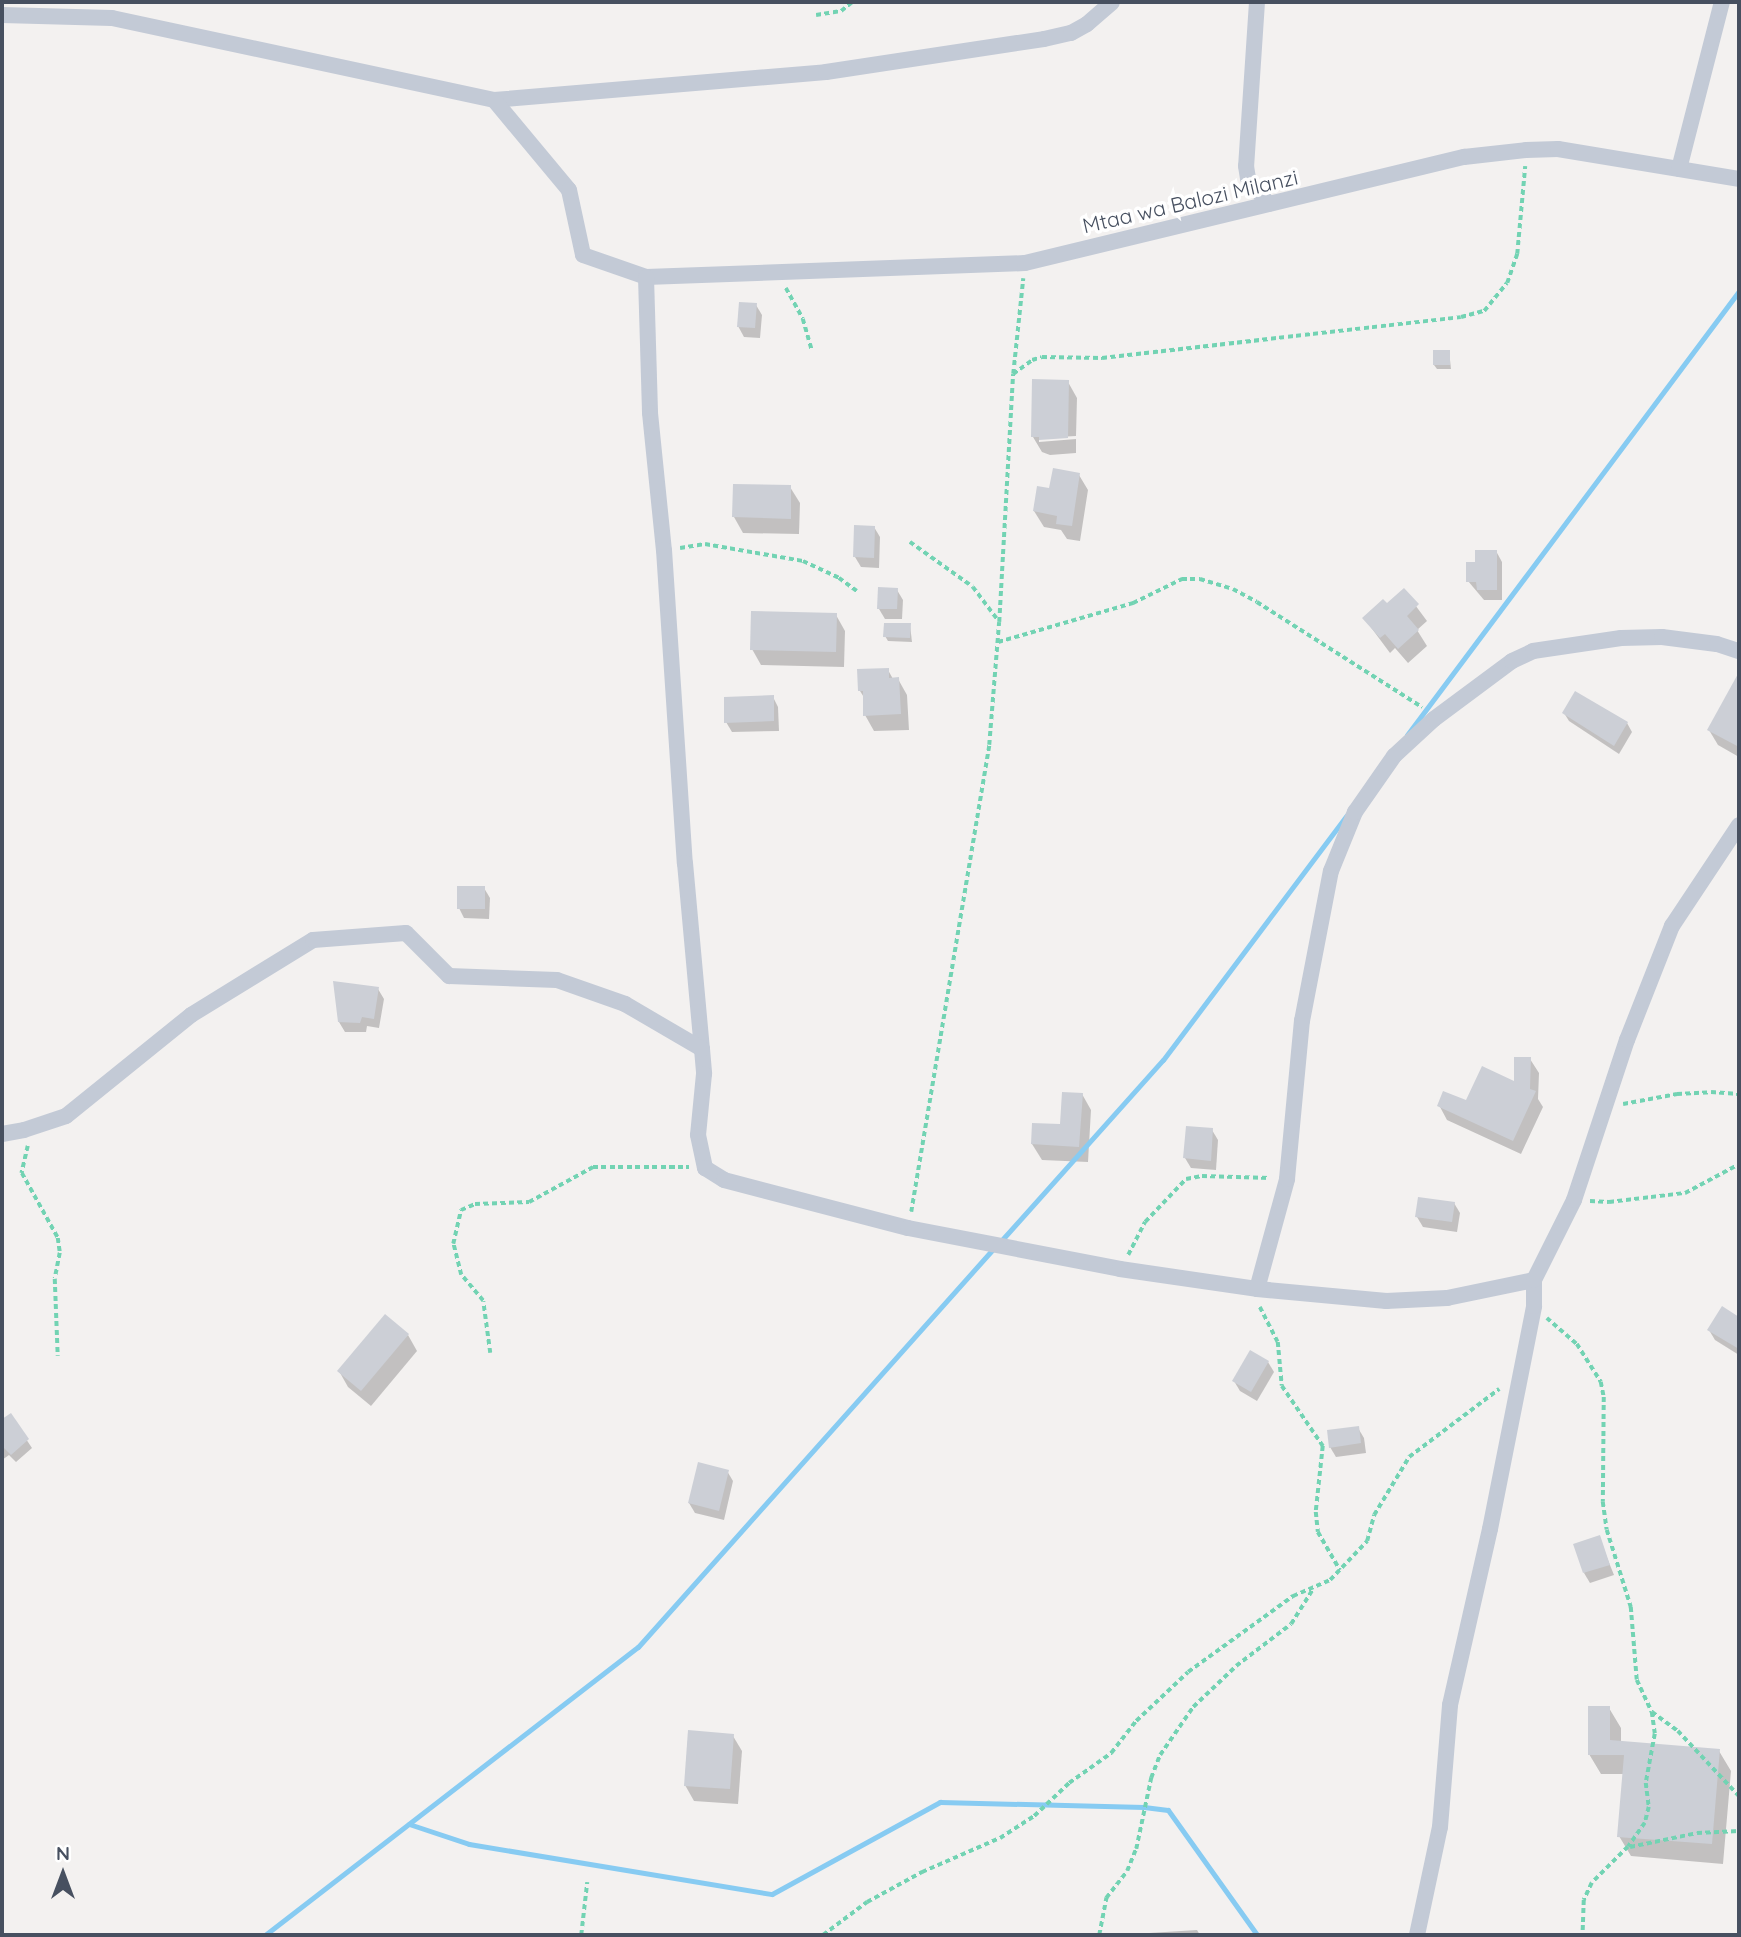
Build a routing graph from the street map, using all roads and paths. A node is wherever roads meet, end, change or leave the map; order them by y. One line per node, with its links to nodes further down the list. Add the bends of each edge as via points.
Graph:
1 (852, 2): 6 (path, via 841,11)
2 (1112, 2): 7 (street, via 1071,33 1031,41 826,72)
3 (1257, 2): 11 (street, via 1246,166 1248,177)
4 (1722, 2): 9 (street)
5 (2, 15): 7 (street, via 112,18)
6 (816, 15)
7 (494, 100): 14 (street, via 569,190 583,255)
8 (1526, 150): 9 (street, Mtaa wa Balozi Milanzi, via 1558,149); 11 (street, Mtaa wa Balozi Milanzi, via 1464,157); 16 (path, via 1517,254 1507,283 1483,311 1102,358 1042,358)
9 (1679, 169): 10 (street, Mtaa wa Balozi Milanzi)
10 (1739, 179)
11 (1268, 204): 12 (street, Mtaa wa Balozi Milanzi)
12 (1025, 263): 13 (street, Mtaa wa Balozi Milanzi); 16 (path)
13 (777, 271): 14 (street, Mtaa wa Balozi Milanzi); 15 (path, via 803,319)
14 (646, 277): 18 (street, via 650,413)
15 (812, 350)
16 (1013, 374): 20 (path)
17 (910, 542): 20 (path, via 973,587)
18 (664, 550): 19 (path, via 705,544 803,561); 25 (street)
19 (857, 591)
20 (999, 622): 21 (path)
21 (998, 642): 23 (path, via 1133,603 1182,579 1200,579 1257,602); 34 (path, via 981,808)
22 (1739, 651): 23 (street, via 1662,637 1553,646 1512,661)
23 (1434, 719): 32 (street, via 1394,756 1355,812 1331,871 1301,1021)
24 (1739, 825): 27 (street, via 1672,926)
25 (702, 1049): 28 (street, via 625,1004 556,980 449,976 406,933 313,940 191,1015 66,1116); 31 (street, via 698,1135)
26 (1739, 1094): 27 (path, via 1677,1094)
27 (1606, 1107): 33 (street)
28 (24, 1130): 29 (street); 40 (path, via 28,1146 22,1173 58,1238)
29 (2, 1134)
30 (1739, 1164): 33 (path, via 1685,1193 1609,1202)
31 (705, 1168): 34 (street, via 724,1180); 39 (path, via 593,1167 529,1202 475,1204 461,1210 453,1244 461,1275 483,1301)
32 (1287, 1179): 35 (path, via 1185,1179 1146,1223); 37 (street)
33 (1574, 1200): 36 (street)
34 (908, 1227): 35 (street)
35 (1120, 1269): 37 (street)
36 (1534, 1280): 37 (street, via 1447,1298 1386,1301); 38 (street)
37 (1253, 1288): 42 (path, via 1275,1332 1282,1386 1323,1446 1318,1532)
38 (1534, 1306): 41 (street); 44 (path, via 1577,1344 1601,1382 1607,1530 1631,1607 1637,1680)
39 (490, 1353)
40 (58, 1356)
41 (1521, 1371): 42 (path, via 1409,1457 1374,1516 1367,1541); 52 (street, via 1450,1705 1440,1827)
42 (1340, 1570): 43 (path)
43 (1313, 1589): 50 (path, via 1293,1596 1188,1672 1136,1721 1111,1753 1034,1816 1000,1838 867,1902); 51 (path, via 1291,1624 1193,1707 1160,1755 1136,1849 1127,1871 1106,1898)
44 (1651, 1712): 45 (path, via 1678,1731); 47 (path, via 1655,1734 1646,1783 1649,1807 1645,1823)
45 (1739, 1796)
46 (1739, 1830): 47 (path)
47 (1628, 1847): 53 (path, via 1592,1882 1584,1900)
48 (587, 1882): 49 (path)
49 (582, 1935)
50 (823, 1935)
51 (1099, 1935)
52 (1417, 1935)
53 (1583, 1935)

